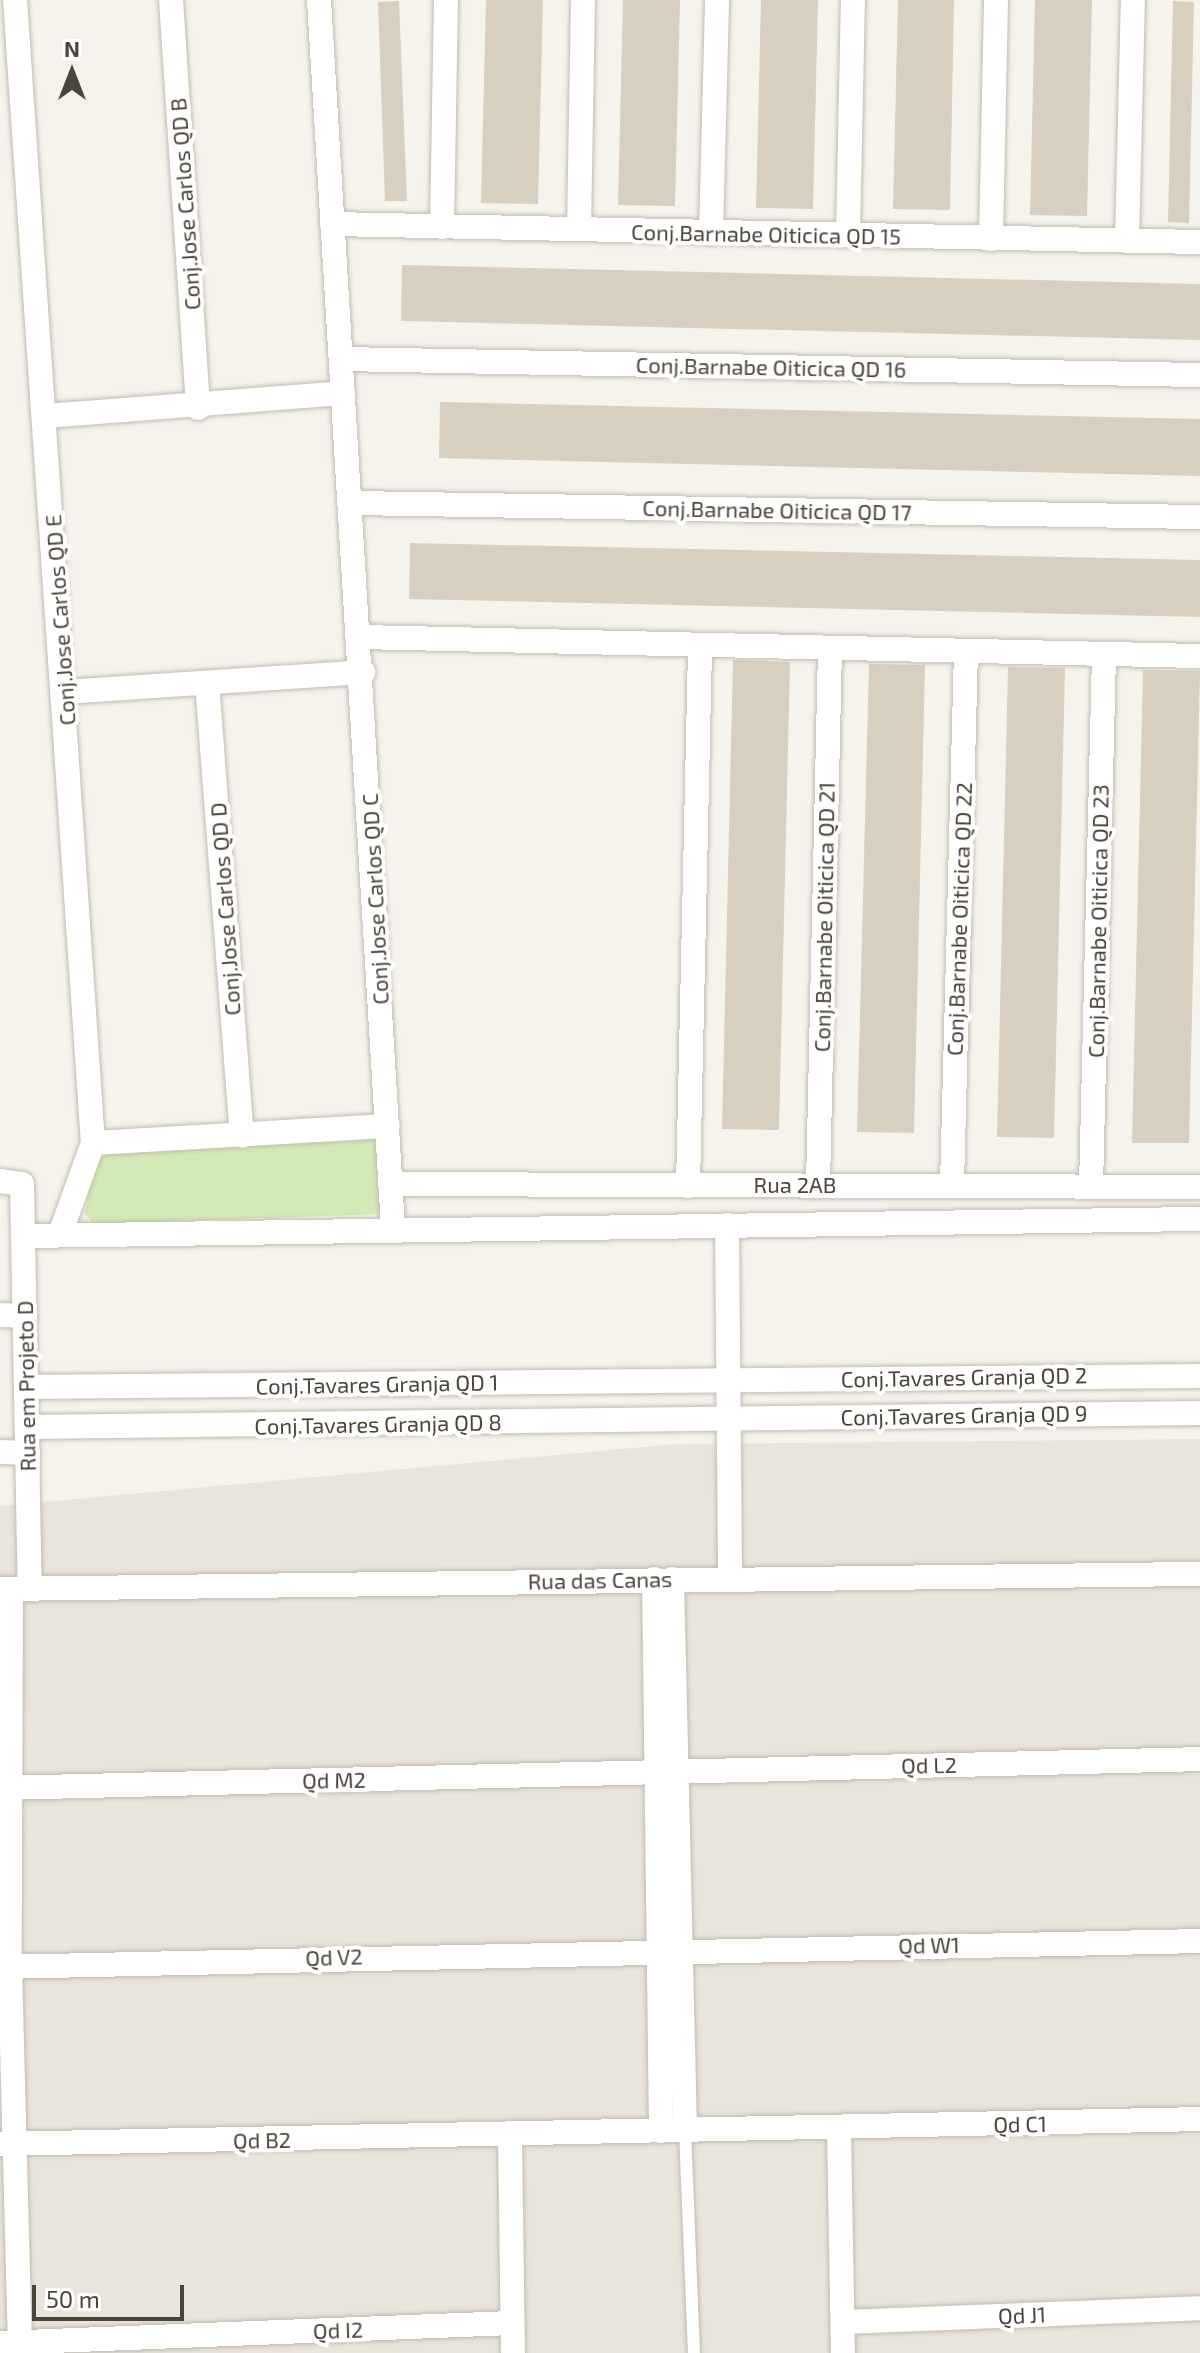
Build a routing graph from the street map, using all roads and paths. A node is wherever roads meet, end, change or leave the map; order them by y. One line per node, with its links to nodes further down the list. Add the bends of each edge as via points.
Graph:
1 (15, 0): 22 (street, Conj.Jose Carlos QD E)
2 (171, 0): 21 (street, Conj.Jose Carlos QD B)
3 (319, 0): 10 (street, Conj.Jose Carlos QD C)
4 (446, 0): 11 (street)
5 (583, 0): 12 (street)
6 (717, 0): 13 (street)
7 (853, 0): 14 (street)
8 (996, 0): 15 (street)
9 (1133, 0): 16 (street)
10 (332, 224): 11 (street, Conj.Barnabe Oiticica QD 15); 18 (street, Conj.Jose Carlos QD C)
11 (442, 227): 12 (street, Conj.Barnabe Oiticica QD 15)
12 (579, 229): 13 (street, Conj.Barnabe Oiticica QD 15)
13 (711, 233): 14 (street, Conj.Barnabe Oiticica QD 15)
14 (848, 235): 15 (street, Conj.Barnabe Oiticica QD 15)
15 (991, 239): 16 (street, Conj.Barnabe Oiticica QD 15)
16 (1127, 241): 17 (street, Conj.Barnabe Oiticica QD 15)
17 (1200, 242)
18 (341, 359): 19 (street, Conj.Barnabe Oiticica QD 16); 20 (street, Conj.Jose Carlos QD C)
19 (1200, 375)
20 (343, 393): 21 (street); 23 (street, Conj.Jose Carlos QD C)
21 (198, 408): 22 (street)
22 (45, 416): 33 (street, Conj.Jose Carlos QD E)
23 (353, 503): 24 (street, Conj.Barnabe Oiticica QD 17); 25 (street, Conj.Jose Carlos QD C)
24 (1200, 517)
25 (360, 637): 26 (street); 31 (street, Conj.Jose Carlos QD C)
26 (700, 647): 27 (street); 41 (street)
27 (830, 649): 28 (street); 39 (street, Conj.Barnabe Oiticica QD 21)
28 (966, 652): 29 (street); 40 (street, Conj.Barnabe Oiticica QD 22)
29 (1104, 654): 30 (street); 42 (street, Conj.Barnabe Oiticica QD 23)
30 (1200, 656)
31 (363, 672): 32 (street); 34 (street, Conj.Jose Carlos QD C)
32 (207, 683): 33 (street); 35 (street, Conj.Jose Carlos QD D)
33 (65, 692): 36 (street, Conj.Jose Carlos QD E)
34 (388, 1126): 35 (street); 38 (street, Conj.Jose Carlos QD C)
35 (242, 1136): 36 (street)
36 (93, 1143): 47 (street, Conj.Jose Carlos QD E)
37 (11, 1183): 48 (street, Rua em Projeto D)
38 (391, 1184): 41 (street, Rua 2AB); 46 (street, Conj.Jose Carlos QD C)
39 (818, 1185): 40 (street, Rua 2AB); 41 (street, Rua 2AB)
40 (952, 1185): 42 (street, Rua 2AB)
41 (688, 1186)
42 (1091, 1187): 43 (street, Rua 2AB)
43 (1200, 1187)
44 (1200, 1219): 45 (street)
45 (727, 1225): 46 (street); 53 (street)
46 (393, 1228): 47 (street)
47 (60, 1234): 48 (street)
48 (23, 1236): 50 (street, Rua em Projeto D)
49 (0, 1315): 50 (street)
50 (25, 1316): 54 (street, Rua em Projeto D)
51 (1099, 1376): 52 (street, Conj.Tavares Granja QD 2); 53 (street, Conj.Tavares Granja QD 2); 55 (street)
52 (1200, 1376)
53 (728, 1380): 54 (street, Conj.Tavares Granja QD 1); 57 (street)
54 (26, 1387): 58 (street, Rua em Projeto D)
55 (1100, 1413): 56 (street, Conj.Tavares Granja QD 9); 57 (street, Conj.Tavares Granja QD 9)
56 (1200, 1413)
57 (728, 1420): 58 (street, Conj.Tavares Granja QD 8); 62 (street)
58 (27, 1427): 60 (street, Rua em Projeto D)
59 (0, 1452): 60 (street)
60 (28, 1453): 64 (street, Rua em Projeto D)
61 (1200, 1574): 62 (street, Rua das Canas)
62 (730, 1578): 63 (street, Rua das Canas)
63 (663, 1579): 64 (street, Rua das Canas); 66 (street)
64 (14, 1589): 67 (street, Rua em Projeto D)
65 (1200, 1759): 66 (street, Qd L2)
66 (668, 1772): 67 (street, Qd M2); 69 (street)
67 (5, 1788): 70 (street, Rua em Projeto D)
68 (1200, 1941): 69 (street, Qd W1)
69 (671, 1948): 70 (street, Qd V2); 73 (street)
70 (5, 1967): 75 (street, Rua em Projeto D)
71 (1200, 2119): 72 (street, Qd C1)
72 (839, 2128): 73 (street, Qd C1); 77 (street)
73 (673, 2130): 74 (street, Qd B2); 81 (lane)
74 (510, 2138): 75 (street, Qd B2); 78 (street)
75 (7, 2143): 79 (street, Rua em Projeto D)
76 (1200, 2308): 77 (street, Qd J1)
77 (843, 2322): 82 (street)
78 (512, 2323): 79 (street, Qd I2); 80 (street)
79 (13, 2346)
80 (513, 2353)
81 (694, 2353)
82 (843, 2353)

